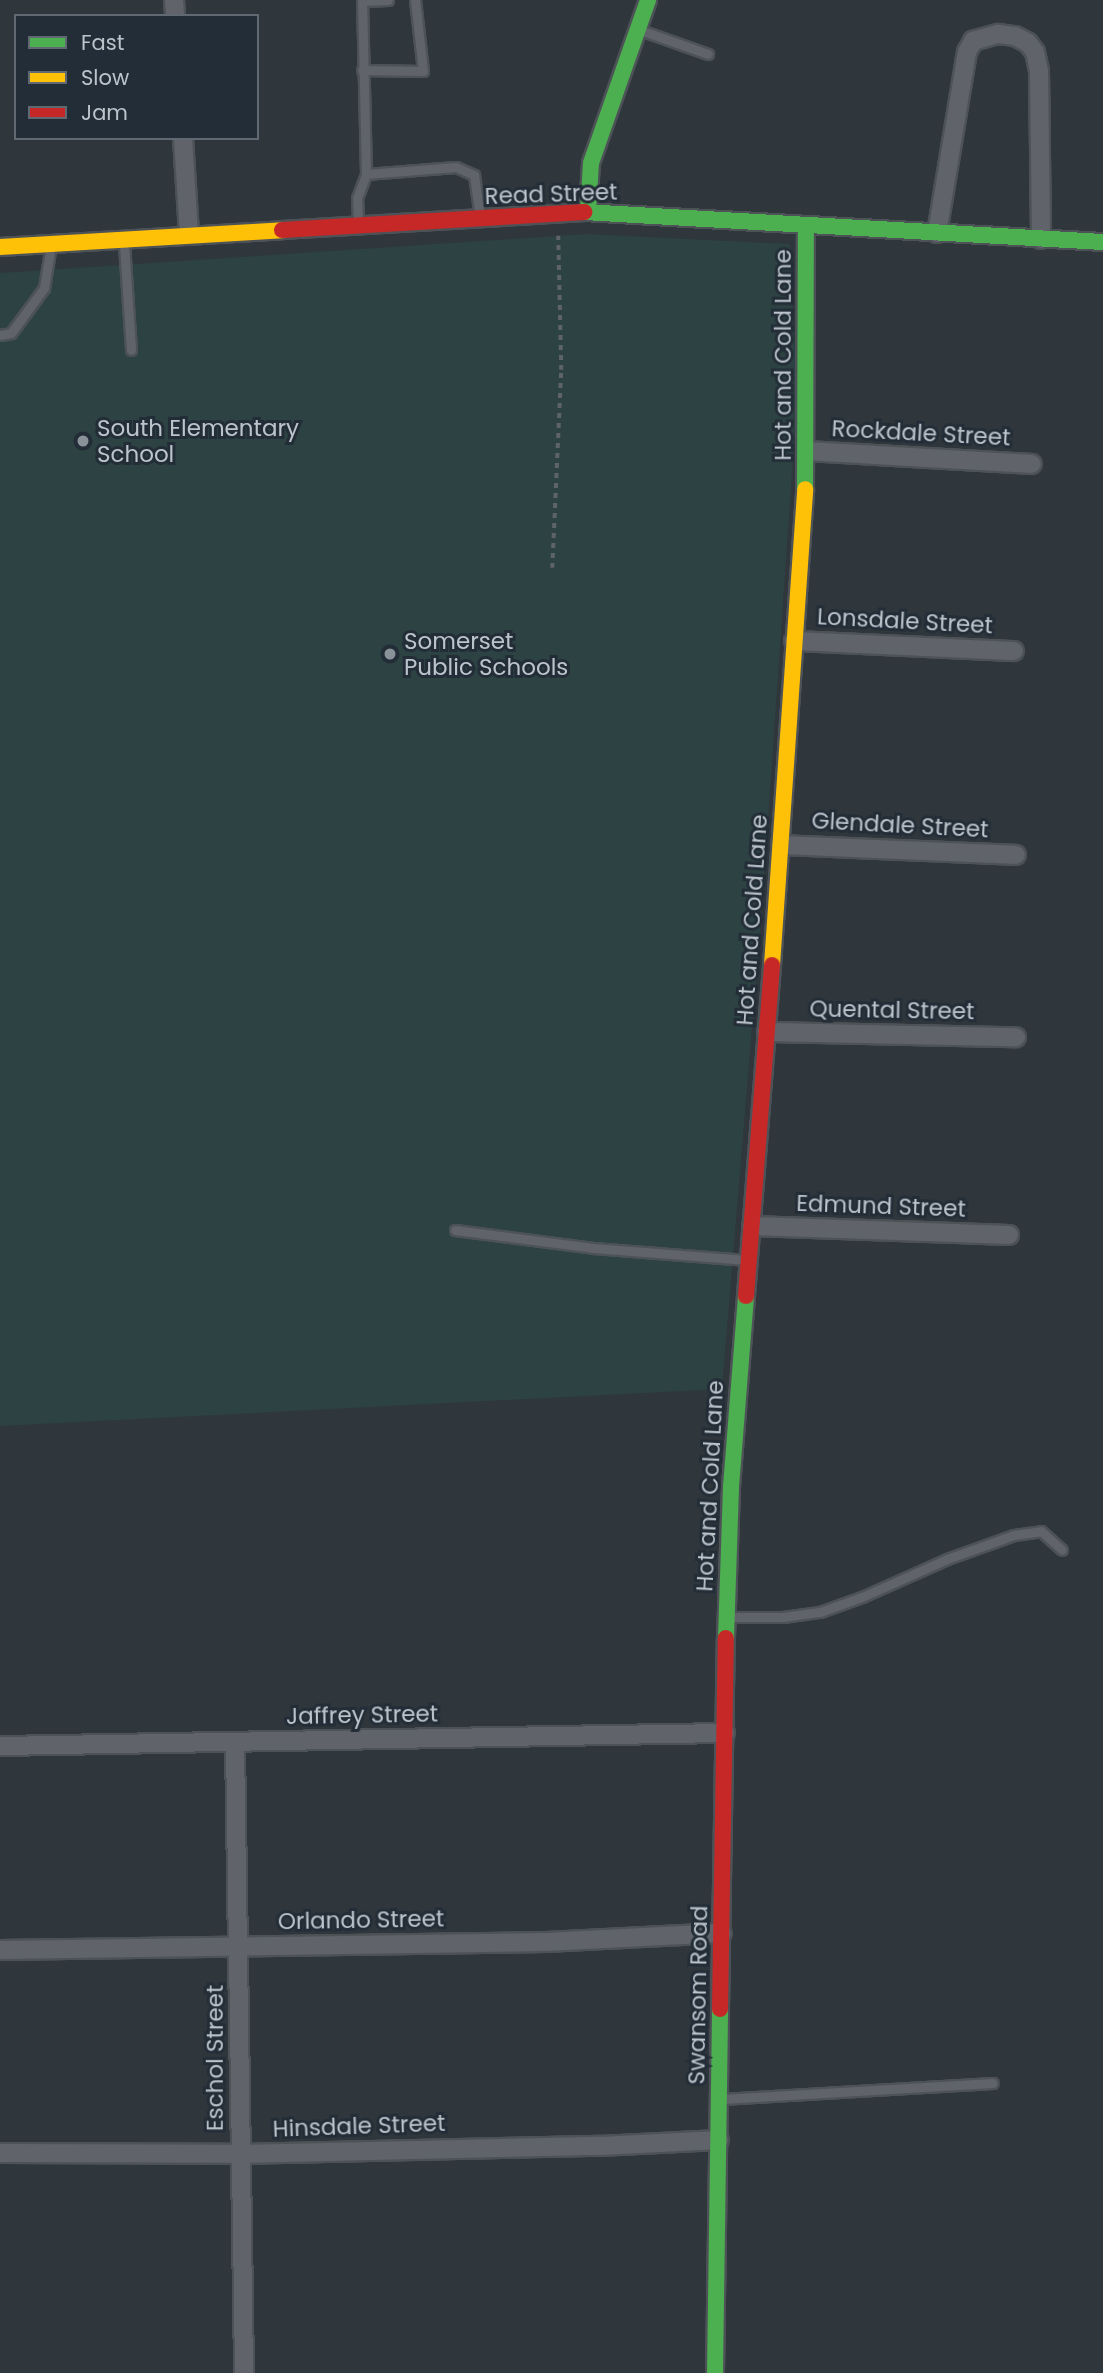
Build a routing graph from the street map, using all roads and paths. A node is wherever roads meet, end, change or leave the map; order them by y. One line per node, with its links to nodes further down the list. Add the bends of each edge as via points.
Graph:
1 (388, 0): 6 (lane, via 362,1)
2 (415, 0): 6 (lane, via 423,71)
3 (648, 0): 4 (street)
4 (638, 30): 5 (lane); 9 (street, via 591,163)
5 (708, 54)
6 (362, 71): 8 (lane)
7 (183, 140): 15 (street)
8 (366, 174): 11 (lane, via 456,167 474,174); 13 (lane, via 357,198)
9 (588, 212): 10 (street, Read Street); 12 (street, Read Street)
10 (558, 213): 11 (street, Read Street); 25 (path, via 561,370)
11 (480, 219): 13 (street, Read Street)
12 (806, 225): 14 (street, Read Street); 23 (street, Hot and Cold Lane)
13 (358, 227): 15 (street, Read Street)
14 (937, 233): 17 (street, Read Street); 17 (street, via 967,52 973,41 998,34 1028,43 1040,71)
15 (189, 234): 16 (street, Read Street)
16 (124, 238): 19 (street, Read Street); 22 (lane)
17 (1041, 239): 18 (street, Read Street)
18 (1103, 242)
19 (51, 243): 20 (street, Read Street); 21 (lane, via 44,288 11,333)
20 (0, 247)
21 (0, 335)
22 (131, 350)
23 (807, 451): 24 (street, Rockdale Street); 26 (street, Hot and Cold Lane)
24 (1032, 464)
25 (552, 568)
26 (794, 641): 27 (street, Lonsdale Street); 28 (street, Hot and Cold Lane)
27 (1014, 651)
28 (781, 845): 29 (street, Glendale Street); 30 (street, Hot and Cold Lane)
29 (1016, 855)
30 (767, 1032): 31 (street, Quental Street); 32 (street, Hot and Cold Lane)
31 (1016, 1037)
32 (752, 1226): 34 (street, Edmund Street); 35 (street, Hot and Cold Lane)
33 (455, 1230): 35 (lane, via 593,1248)
34 (1009, 1236)
35 (749, 1260): 37 (street, Hot and Cold Lane)
36 (1062, 1550): 37 (lane, via 1041,1531 1014,1535 820,1612)
37 (726, 1617): 38 (street, Swansom Road)
38 (725, 1733): 39 (street, Jaffrey Street); 41 (street, Swansom Road)
39 (235, 1742): 40 (street, Jaffrey Street); 42 (street, Eschol Street)
40 (0, 1746)
41 (722, 1933): 42 (street, Orlando Street, via 546,1942); 45 (street, Swansom Road)
42 (239, 1947): 43 (street, Orlando Street); 48 (street, Eschol Street)
43 (0, 1950)
44 (993, 2083): 45 (lane)
45 (719, 2099): 46 (street, Swansom Road)
46 (719, 2140): 48 (street, Hinsdale Street); 50 (street, Swansom Road)
47 (0, 2153): 48 (street, Hinsdale Street)
48 (240, 2154): 49 (street, Eschol Street)
49 (244, 2373)
50 (715, 2373)

